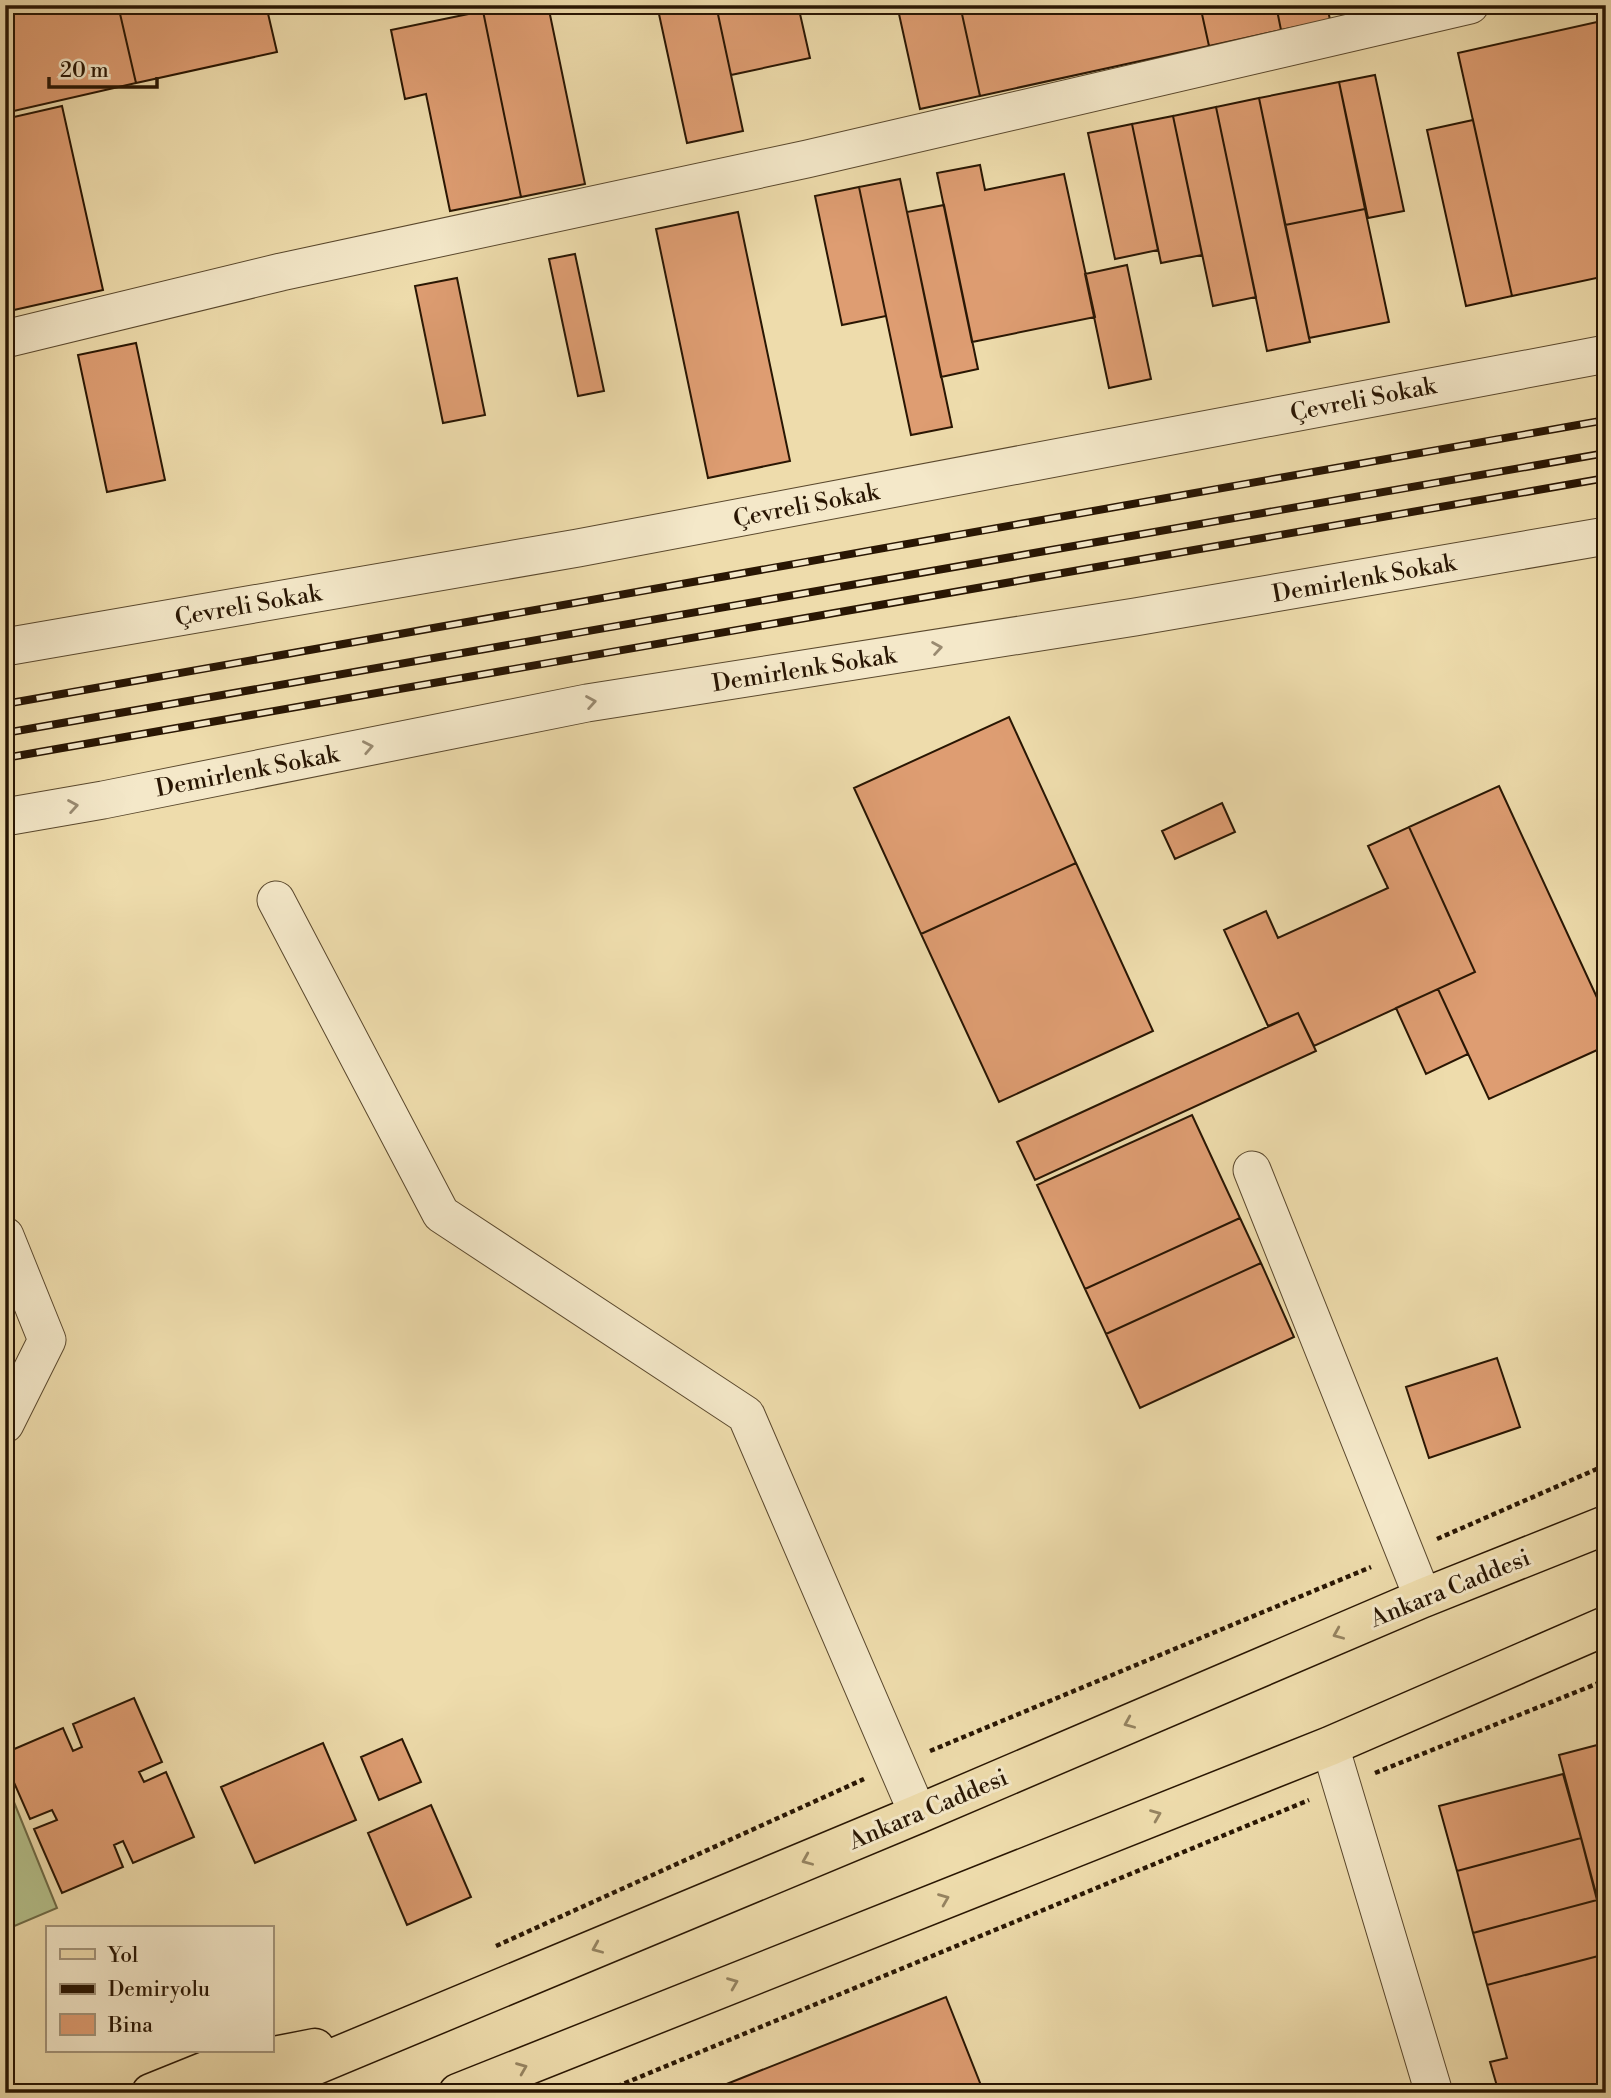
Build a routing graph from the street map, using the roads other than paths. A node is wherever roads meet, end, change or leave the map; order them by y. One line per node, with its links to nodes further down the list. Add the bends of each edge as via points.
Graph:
1 (1470, 5): 2 (street, via 821,156 281,272)
2 (5, 339)
3 (1606, 354): 5 (street, Çevreli Sokak, via 578,548)
4 (1606, 536): 6 (street, Demirlenk Sokak, one-way to 4, via 587,702 1135,617)
5 (5, 647)
6 (5, 817)
7 (276, 900): 15 (street, via 441,1214 746,1415)
8 (1252, 1170): 12 (street)
9 (5, 1236): 10 (street, via 47,1340)
10 (5, 1424)
11 (1606, 1525): 12 (main road, Ankara Caddesi)
12 (1423, 1598): 15 (main road, Ankara Caddesi, one-way to 15)
13 (1604, 1632): 14 (main road)
14 (1330, 1746): 19 (main road, one-way to 14); 20 (street)
15 (918, 1814): 16 (main road, Ankara Caddesi, one-way to 16)
16 (396, 2032): 17 (main road, via 213,2068); 18 (main road, Ankara Caddesi)
17 (150, 2093)
18 (250, 2093)
19 (458, 2093)
20 (1434, 2093)

